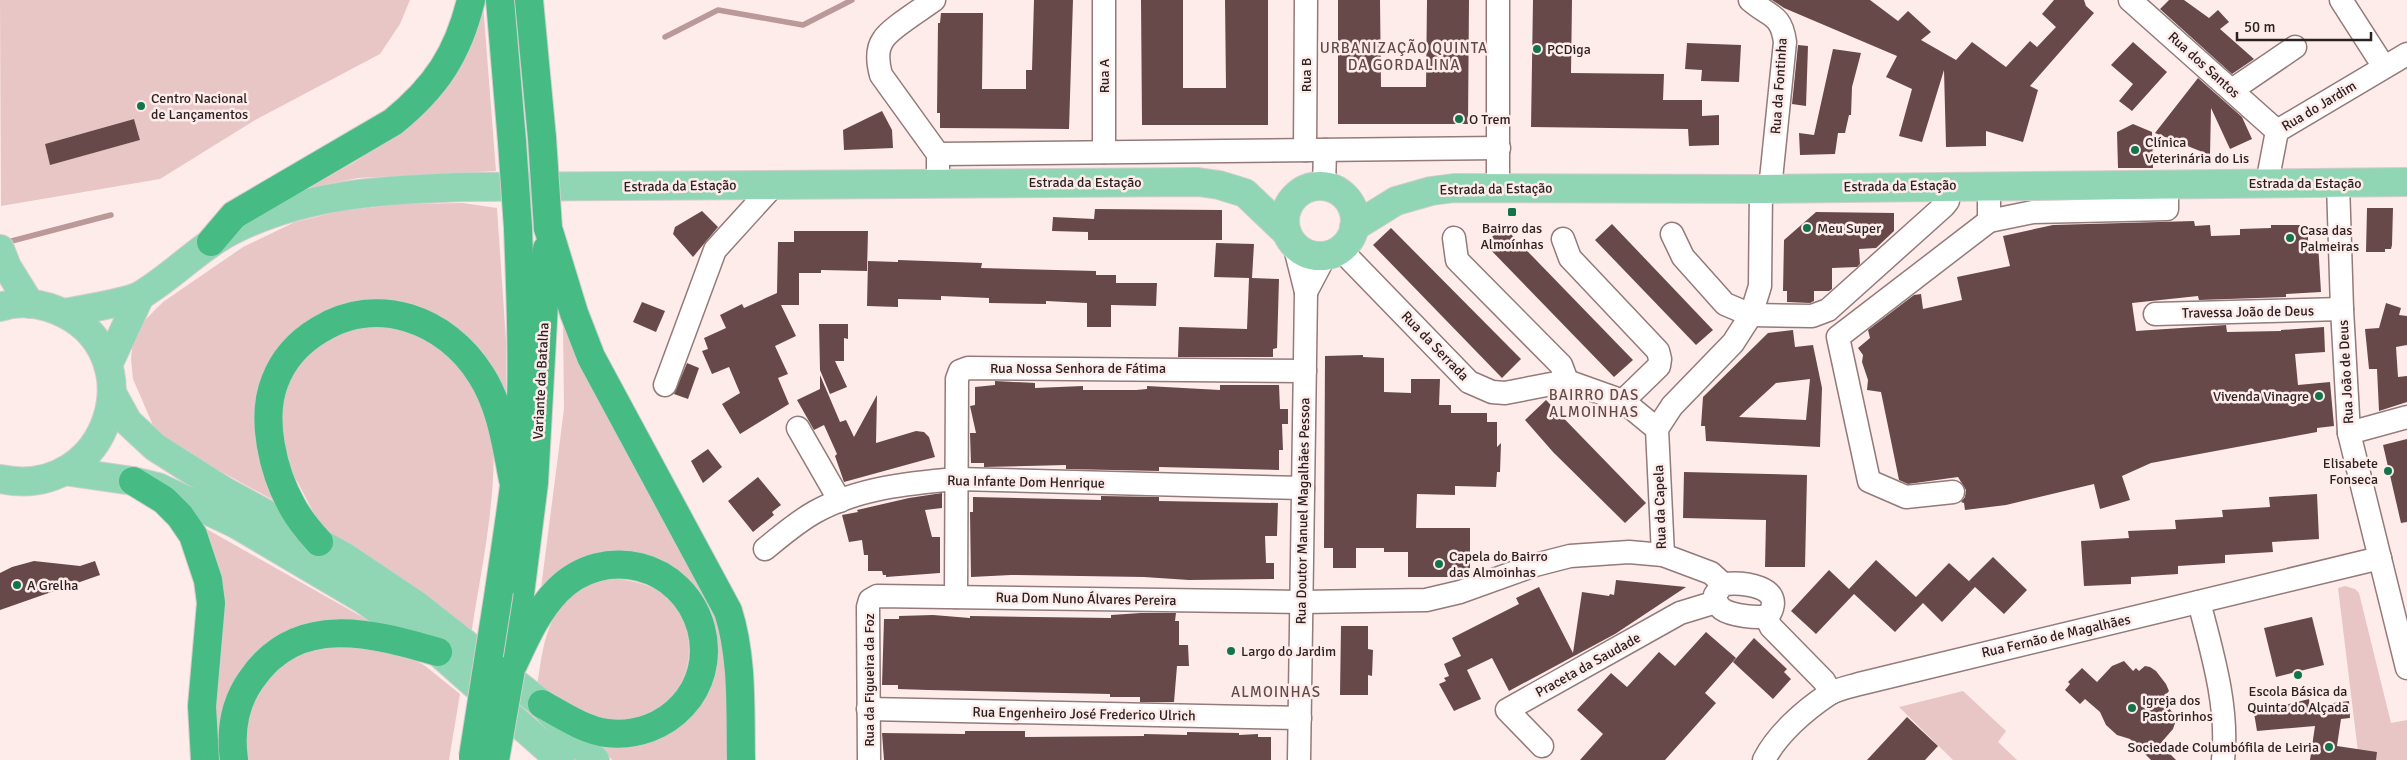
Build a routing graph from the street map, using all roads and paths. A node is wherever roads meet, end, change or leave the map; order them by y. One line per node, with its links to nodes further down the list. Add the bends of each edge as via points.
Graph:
1 (470, 0): 39 (highway, via 454,52 416,104 394,122 234,215)
2 (500, 0): 62 (highway, bridge, via 521,308 521,401)
3 (529, 0): 34 (highway, Variante da Batalha, bridge)
4 (934, 0): 19 (street, via 883,39 878,64 881,75)
5 (1104, 0): 18 (street, Rua A)
6 (1306, 0): 17 (street, Rua B)
7 (1498, 0): 16 (street)
8 (1750, 0): 29 (street, Rua da Fontinha, via 1782,24 1786,42)
9 (2130, 0): 14 (street, Rua dos Santos)
10 (2341, 0): 13 (street)
11 (2295, 47): 14 (street)
12 (2407, 54): 13 (street, Rua do Jardim)
13 (2384, 68): 15 (street, Rua do Jardim)
14 (2232, 90): 15 (street, Rua dos Santos)
15 (2277, 131): 22 (street, Rua do Jardim)
16 (1499, 148): 17 (street); 28 (street)
17 (1315, 150): 18 (street); 30 (street, Rua B)
18 (1104, 152): 19 (street)
19 (938, 154): 20 (street)
20 (937, 182): 25 (main road, Estrada da Estação); 31 (main road, Estrada da Estação, via 1198,182)
21 (2407, 182): 23 (main road, Estrada da Estação)
22 (2267, 183): 23 (main road, Estrada da Estação); 24 (main road, Estrada da Estação)
23 (2338, 183): 46 (street, Rua João de Deus)
24 (2167, 184): 27 (main road, Estrada da Estação); 33 (street, via 2167,209 2033,212)
25 (774, 185): 39 (main road, Estrada da Estação, via 376,190 303,204 232,230); 53 (street, via 715,250)
26 (1949, 186): 27 (main road, Estrada da Estação); 29 (main road, Estrada da Estação); 49 (street, via 1948,201 1944,206 1828,310 1812,316)
27 (1989, 186): 33 (street)
28 (1498, 188): 29 (main road, Estrada da Estação); 32 (main road, Estrada da Estação, via 1454,188)
29 (1766, 189): 49 (street, via 1760,286)
30 (1324, 192): 31 (main road, Estrada da Estação); 32 (main road, Estrada da Estação); 36 (main road, via 1293,199 1285,221); 40 (main road, via 1354,217)
31 (1245, 193): 36 (main road, Estrada da Estação)
32 (1396, 200): 40 (main road, Estrada da Estação)
33 (1989, 221): 66 (street, via 1838,337 1869,481 1906,497)
34 (548, 228): 80 (highway, Variante da Batalha, via 537,449); 81 (highway, via 591,356 728,611 734,630)
35 (1672, 234): 49 (street, via 1684,257 1725,304)
36 (1290, 238): 40 (main road, Estrada da Estação, via 1309,254); 42 (street, Rua Doutor Manuel Magalhães Pessoa)
37 (1454, 238): 52 (street, via 1457,260 1562,365)
38 (1562, 239): 55 (street, via 1570,258 1658,351 1659,366)
39 (211, 242): 43 (main road, Estrada da Estação)
40 (1340, 244): 42 (street, Rua Doutor Manuel Magalhães Pessoa); 52 (street, Rua da Serrada, via 1469,382 1492,392 1506,393)
41 (4, 258): 44 (main road)
42 (1306, 292): 51 (street, Rua Doutor Manuel Magalhães Pessoa)
43 (140, 296): 47 (main road, Estrada da Estação); 50 (main road, Estrada da Estação)
44 (30, 304): 45 (main road); 47 (main road)
45 (0, 307)
46 (2342, 309): 48 (street, Travessa João de Deus); 58 (street, Rua João de Deus)
47 (64, 313): 50 (main road, via 83,326 98,344)
48 (2155, 314)
49 (1752, 315): 59 (street, via 1733,343 1672,406)
50 (108, 365): 54 (main road)
51 (1305, 371): 61 (street, Rua Nossa Senhora de Fátima, via 968,368 960,372 957,379); 65 (street, Rua Doutor Manuel Magalhães Pessoa)
52 (1559, 383): 55 (street)
53 (665, 385)
54 (112, 393): 60 (main road, via 108,420 95,446); 68 (main road, via 128,422 155,447 224,491)
55 (1623, 400): 59 (street)
56 (2407, 417): 58 (street)
57 (798, 428): 67 (street)
58 (2349, 433): 71 (street, Rua João de Deus)
59 (1657, 436): 70 (street, Rua da Capela)
60 (64, 471): 63 (main road); 64 (main road, via 50,478)
61 (957, 479): 65 (street, Rua Infante Dom Henrique); 67 (street, Rua Infante Dom Henrique, via 908,483); 73 (street, Rua Nossa Senhora de Fátima)
62 (513, 480): 68 (highway, via 496,405 467,354 447,336 406,315 381,312 355,315 330,323 305,339 288,357 275,382 270,408 270,436 278,472 291,505); 87 (highway, bridge)
63 (133, 481): 78 (main road, via 176,494 236,524 363,599); 88 (highway, via 164,500 180,516 193,536 208,580 211,602 202,706)
64 (5, 485)
65 (1303, 488): 75 (street, Rua Doutor Manuel Magalhães Pessoa)
66 (1953, 492)
67 (840, 501): 69 (street, Rua Infante Dom Henrique, via 815,512)
68 (319, 542): 83 (main road, via 378,577)
69 (765, 549)
70 (1663, 555): 72 (street, via 1712,573); 75 (street, Rua da Capela, via 1629,552 1570,556 1426,600)
71 (2380, 558): 76 (street, Rua Fernão de Magalhães); 79 (street, Rua João de Deus)
72 (1720, 593): 77 (street, via 1727,612); 77 (street, via 1732,583 1764,589 1769,592 1773,605); 86 (street, Praceta da Saudade, via 1507,710)
73 (956, 596): 74 (street, Rua Dom Nuno Álvares Pereira, via 877,596); 75 (street, Rua Dom Nuno Álvares Pereira)
74 (870, 600): 84 (street, Rua da Figueira da Foz)
75 (1302, 602): 85 (street, Rua Doutor Manuel Magalhães Pessoa)
76 (2199, 602): 82 (street, Rua Fernão de Magalhães, via 1868,681); 97 (street, via 2222,711)
77 (1766, 617): 82 (street, via 1771,627 1824,681)
78 (438, 652): 89 (highway, via 372,634 332,633 290,643 259,668 240,699 232,728); 90 (main road)
79 (2406, 657)
80 (510, 669): 83 (highway, via 543,608 558,590 594,568 635,564 655,571 684,595 701,630 701,671 683,707 665,721 646,730 606,733); 87 (highway, Variante da Batalha, bridge)
81 (739, 689): 92 (highway); 93 (highway)
82 (1831, 693): 96 (street, Rua Fernão de Magalhães, via 1785,732)
83 (542, 704): 91 (main road)
84 (868, 709): 85 (street, Rua Engenheiro José Frederico Ulrich); 94 (street, Rua da Figueira da Foz)
85 (1300, 718): 95 (street, Rua Doutor Manuel Magalhães Pessoa)
86 (1542, 746)
87 (478, 759)
88 (205, 760)
89 (234, 760)
90 (560, 760)
91 (595, 760)
92 (740, 760)
93 (756, 760)
94 (869, 760)
95 (1299, 760)
96 (1764, 760)
97 (2224, 760)

